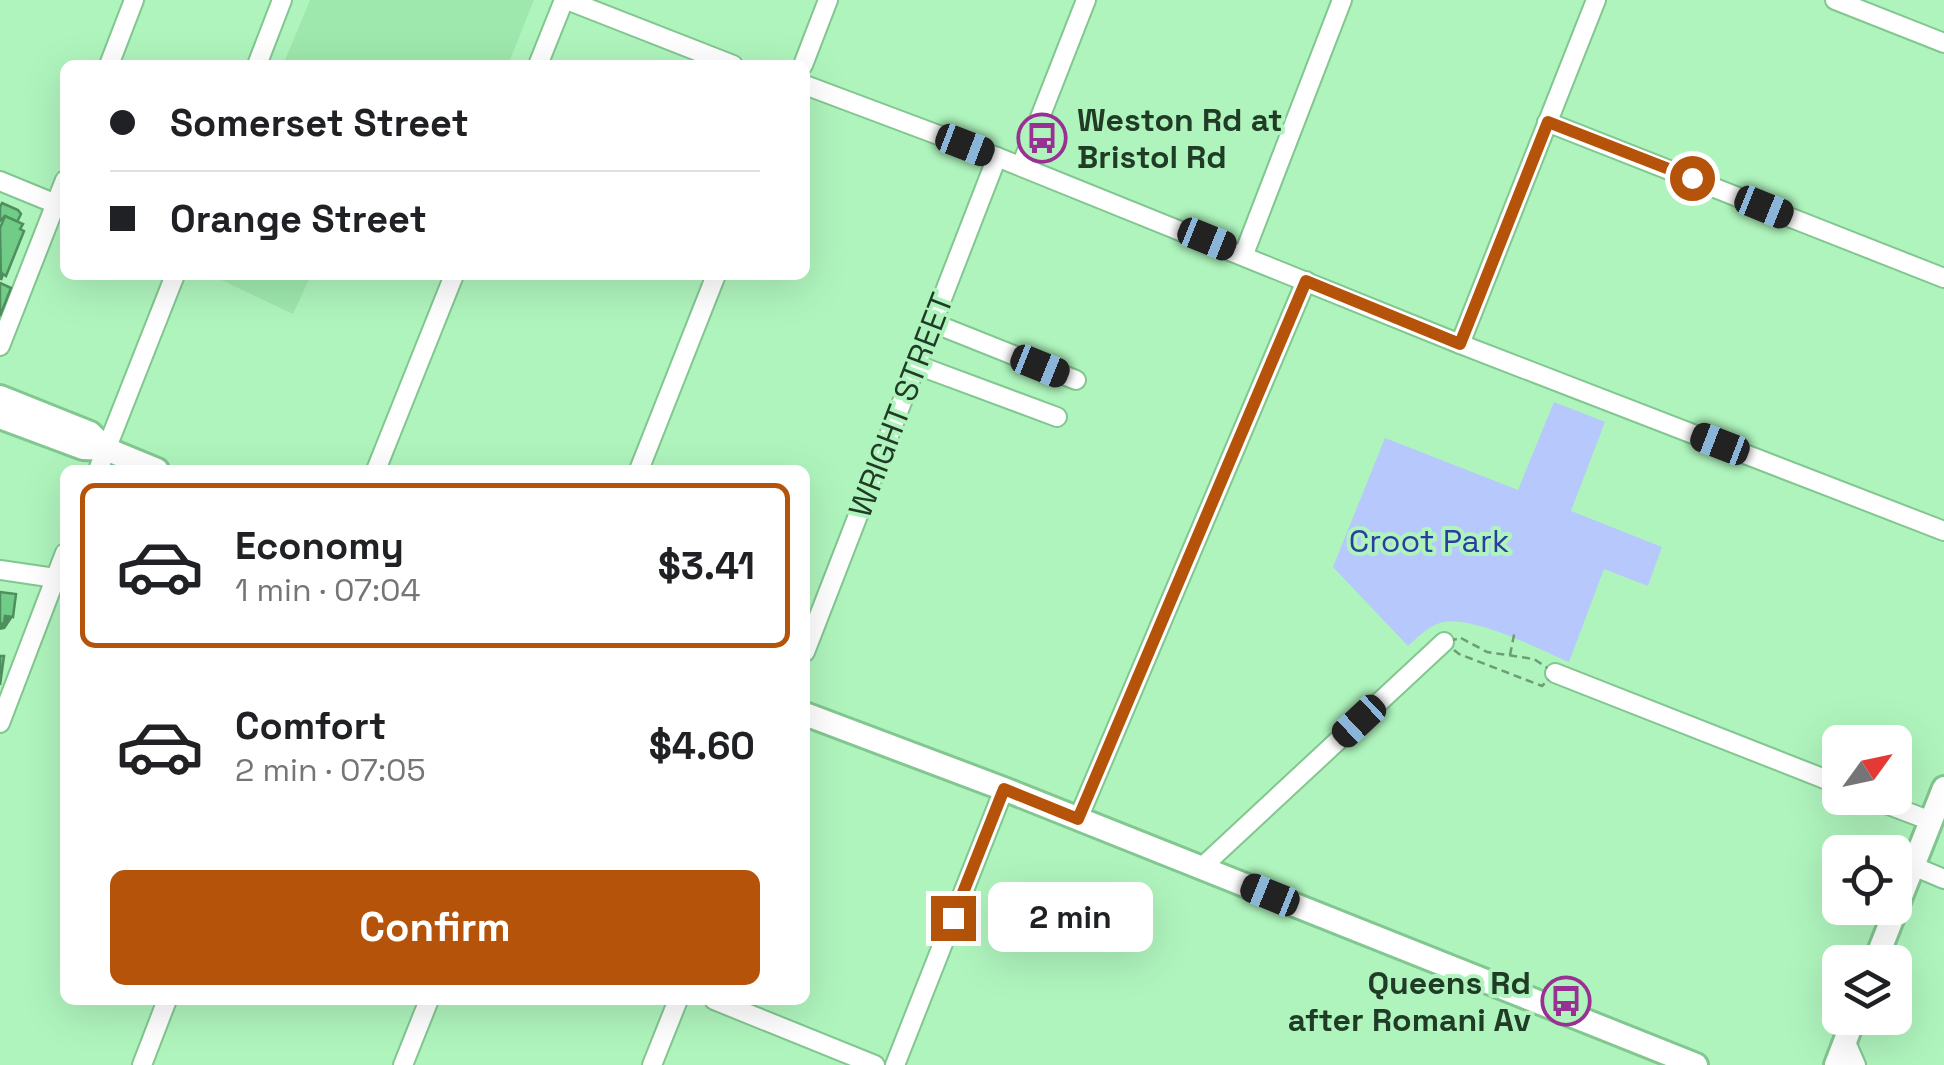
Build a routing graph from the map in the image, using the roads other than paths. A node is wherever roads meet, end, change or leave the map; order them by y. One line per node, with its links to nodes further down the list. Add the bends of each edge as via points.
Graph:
1 (134, 0): 10 (street)
2 (282, 0): 11 (street)
3 (566, 0): 12 (street); 13 (street)
4 (828, 0): 14 (street)
5 (1086, 0): 18 (street)
6 (1342, 0): 22 (street)
7 (1596, 0): 16 (street)
8 (1835, 0): 9 (street)
9 (1944, 43)
10 (112, 60)
11 (259, 60)
12 (540, 60)
13 (720, 60)
14 (805, 60)
15 (810, 87): 17 (street)
16 (1548, 122): 23 (street); 29 (street)
17 (997, 157): 18 (street); 28 (street, WRIGHT STREET)
18 (1020, 166): 22 (street)
19 (0, 180): 21 (street)
20 (60, 193): 21 (street)
21 (56, 204): 30 (street)
22 (1244, 254): 27 (street)
23 (1944, 278)
24 (172, 280): 36 (street)
25 (452, 280): 38 (street)
26 (714, 280): 39 (street)
27 (1306, 281): 29 (street); 53 (street)
28 (933, 323): 31 (street, WRIGHT STREET); 32 (street)
29 (1460, 344): 40 (street)
30 (0, 346)
31 (917, 364): 35 (street); 44 (street, WRIGHT STREET)
32 (1076, 380)
33 (0, 397): 36 (main road, via 90,433)
34 (0, 417): 36 (main road)
35 (1057, 417)
36 (102, 460): 37 (main road)
37 (130, 465)
38 (378, 465)
39 (641, 465)
40 (1944, 531)
41 (60, 565): 43 (street)
42 (0, 570): 43 (street)
43 (55, 578): 48 (street)
44 (810, 639)
45 (1444, 642): 56 (street)
46 (1555, 673): 49 (street)
47 (810, 716): 51 (main road)
48 (0, 723)
49 (1822, 779)
50 (1944, 788): 54 (main road)
51 (1004, 789): 53 (main road); 69 (street)
52 (1912, 814): 54 (street)
53 (1078, 819): 56 (main road)
54 (1931, 821): 55 (main road)
55 (1913, 866): 57 (street); 58 (main road)
56 (1201, 868): 70 (main road)
57 (1944, 878)
58 (1883, 945)
59 (165, 1005): 65 (street)
60 (427, 1005): 66 (street)
61 (676, 1005): 67 (street)
62 (726, 1005): 68 (street)
63 (1847, 1035): 64 (main road)
64 (1845, 1040): 71 (main road); 72 (street)
65 (142, 1065)
66 (403, 1065)
67 (652, 1065)
68 (875, 1065)
69 (895, 1065)
70 (1696, 1065)
71 (1836, 1065)
72 (1856, 1065)

